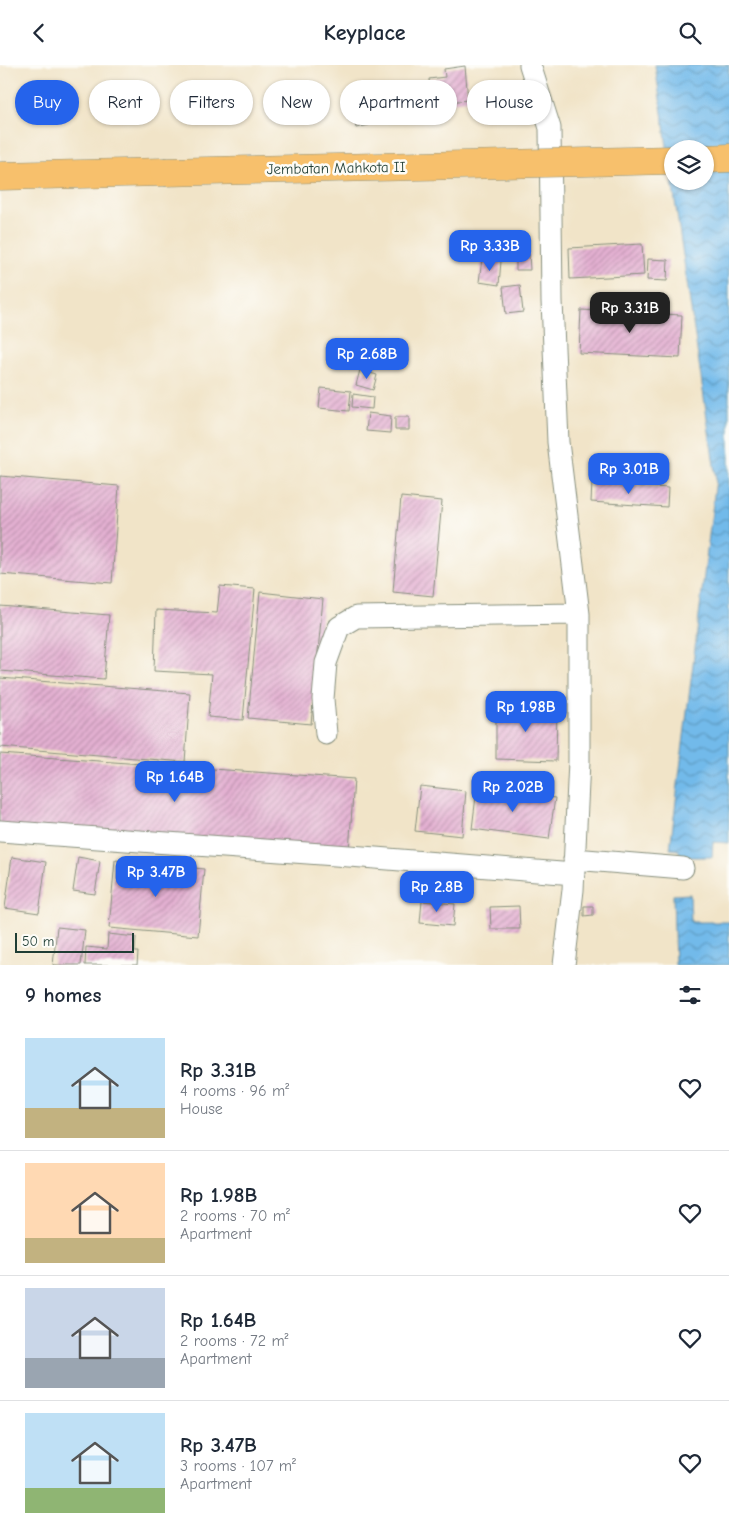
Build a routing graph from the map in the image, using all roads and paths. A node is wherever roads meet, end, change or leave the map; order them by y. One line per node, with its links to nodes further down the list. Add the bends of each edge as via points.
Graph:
1 (530, 65): 6 (lane, via 550,128 558,442)
2 (714, 159): 3 (main road)
3 (729, 159)
4 (664, 160): 5 (main road, Jembatan Mahkota II, bridge)
5 (0, 176)
6 (578, 614): 7 (lane, via 356,617 339,627 326,663 323,699); 9 (lane, via 579,761)
7 (326, 734)
8 (0, 831): 9 (lane, via 363,857)
9 (574, 867): 10 (lane); 11 (lane)
10 (683, 868)
11 (564, 965)

